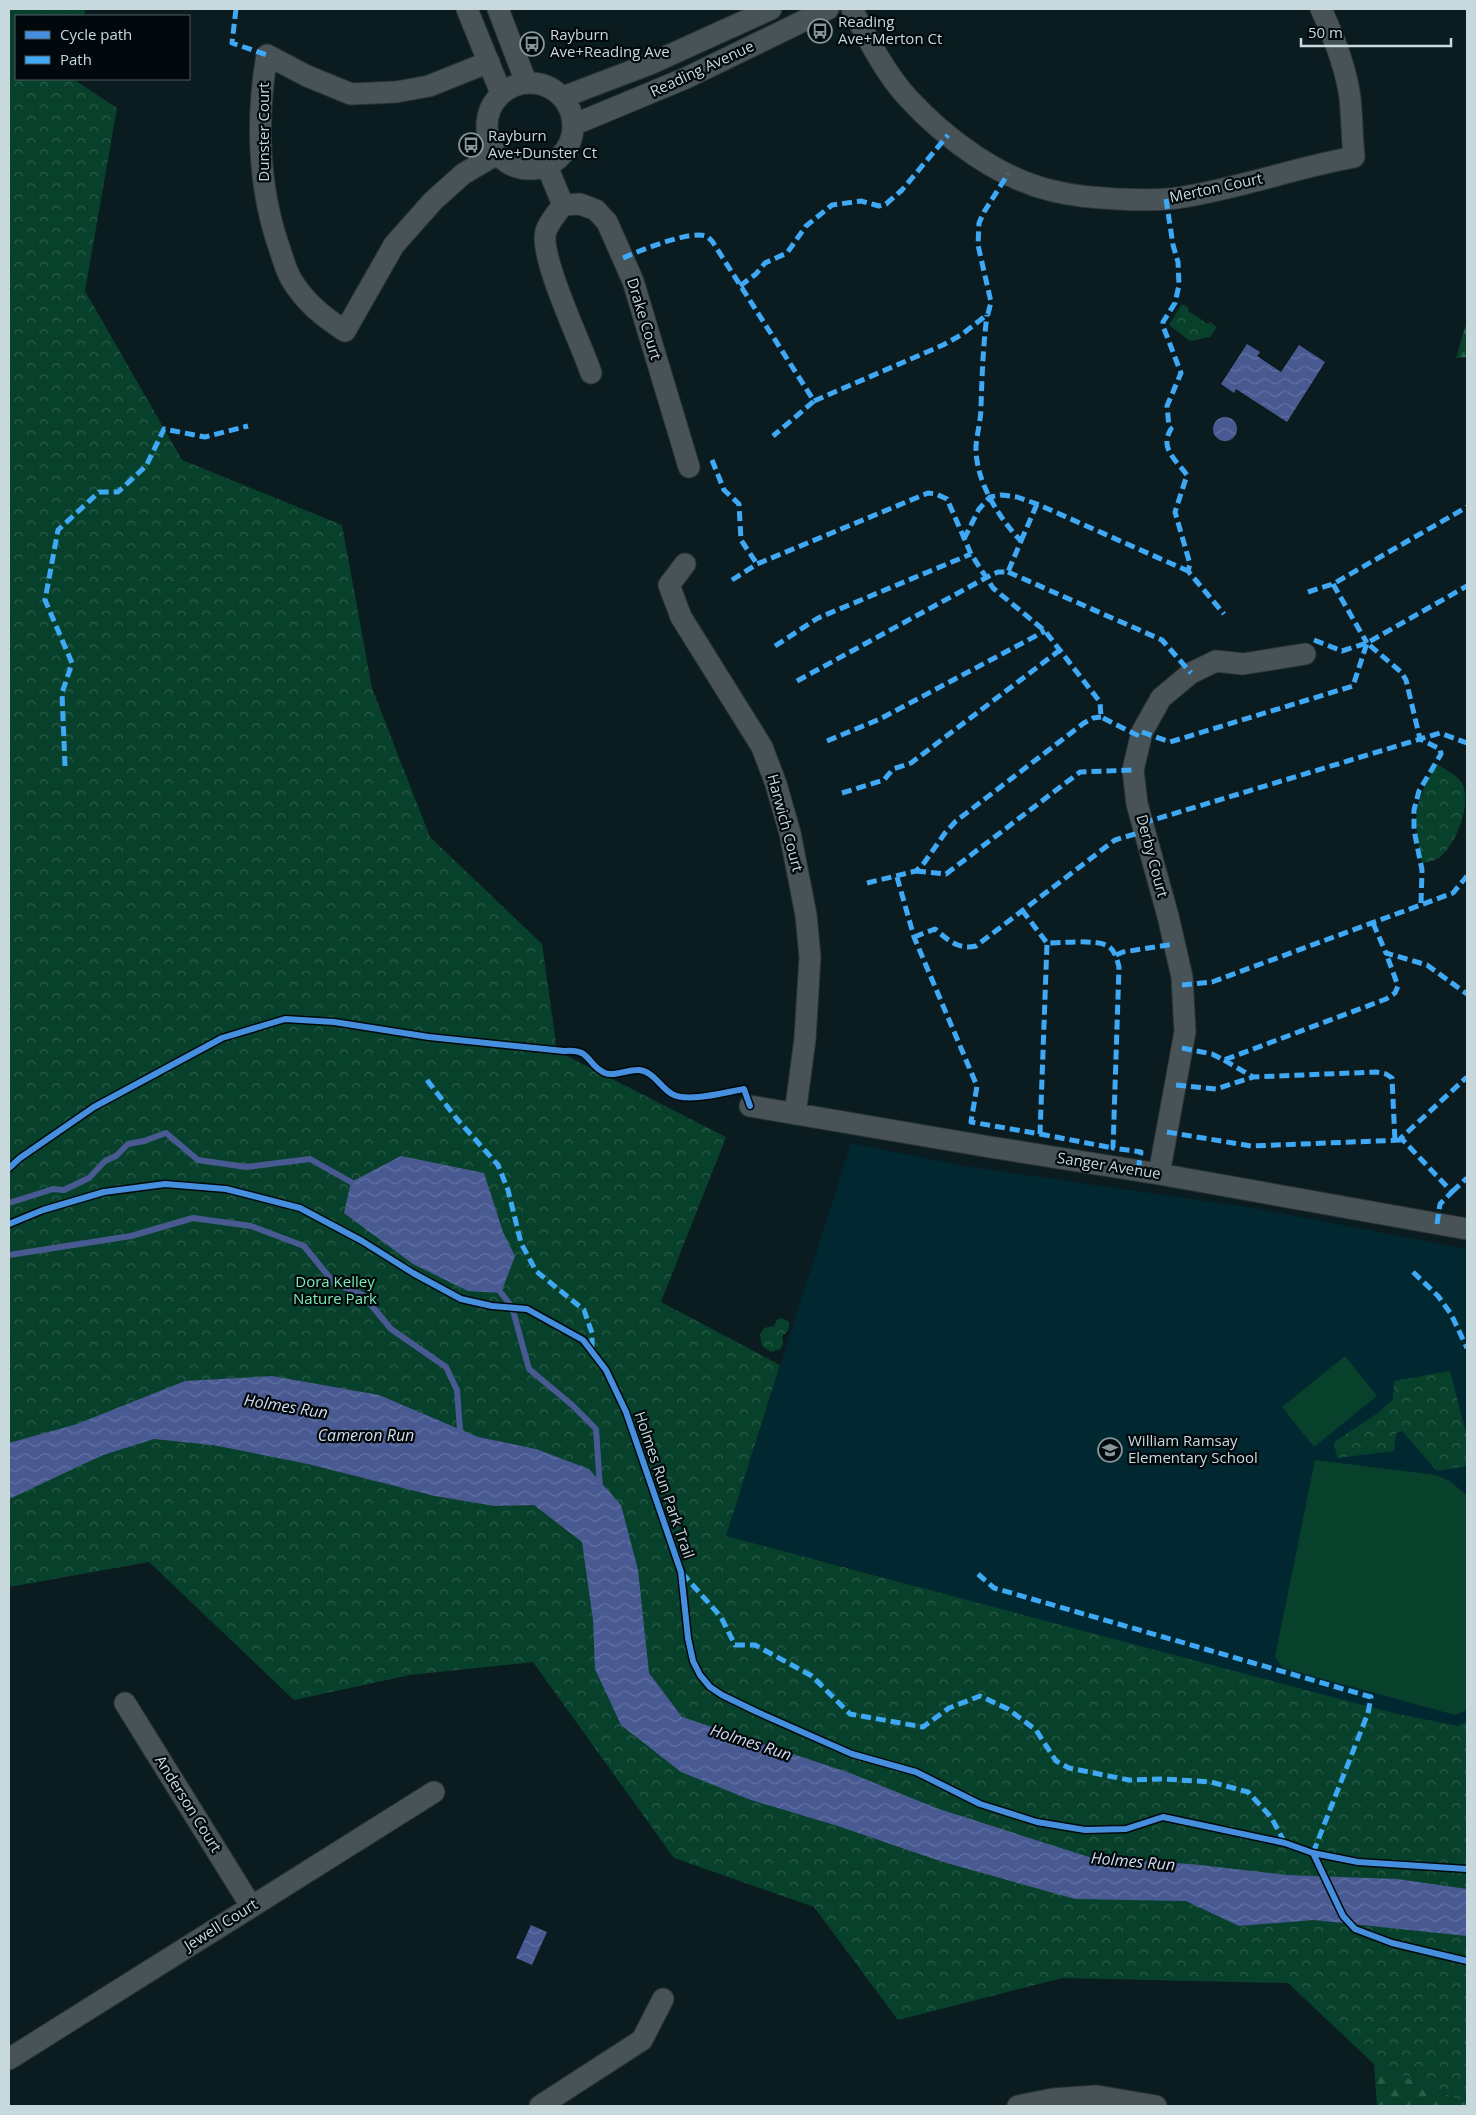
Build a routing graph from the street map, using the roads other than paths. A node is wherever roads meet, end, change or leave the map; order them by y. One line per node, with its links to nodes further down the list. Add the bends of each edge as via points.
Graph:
1 (467, 9): 8 (street)
2 (498, 9): 9 (street)
3 (828, 9): 7 (street, Reading Avenue)
4 (852, 9): 5 (street, Merton Court, via 877,54 908,98 948,134 989,164 1024,182 1052,191 1088,198 1137,200 1175,199 1220,190 1354,156 1347,83 1342,61)
5 (1321, 9)
6 (765, 10): 7 (street); 11 (street, Reading Avenue, via 650,64)
7 (776, 35): 12 (street, Reading Avenue, via 686,78)
8 (489, 62): 10 (street); 13 (street, Dunster Court, via 429,86 396,92 351,94 307,76 267,54 262,83 261,168 273,230 290,277 309,304 345,330 394,245 433,201 463,174)
9 (526, 82): 10 (street); 11 (street, via 546,86)
10 (501, 93): 13 (street, via 493,103 486,130)
11 (563, 97): 12 (street, via 570,108)
12 (573, 125): 14 (street, via 568,148)
13 (497, 154): 14 (street, via 520,168)
14 (547, 166): 15 (street)
15 (563, 205): 16 (street, via 545,232 546,250); 17 (street, Drake Court, via 580,204 596,210 607,222 633,281)
16 (591, 373)
17 (689, 467)
18 (685, 564): 21 (street, Harwich Court, via 669,585 681,617 762,747 776,784 798,867 810,958 806,1030)
19 (1305, 654): 22 (street, Derby Court, via 1243,664 1216,661 1191,673 1161,698 1142,732 1133,770 1137,804 1182,977 1185,1032)
20 (750, 1106): 21 (street, Sanger Avenue)
21 (795, 1114): 22 (street, Sanger Avenue)
22 (1159, 1174): 23 (street, Sanger Avenue)
23 (1467, 1228)
24 (125, 1703): 26 (street, Anderson Court)
25 (434, 1792): 26 (street, Jewell Court)
26 (251, 1906): 28 (street, Jewell Court)
27 (663, 1999): 29 (street, via 642,2040)
28 (9, 2059)
29 (540, 2106)
30 (1018, 2106): 31 (street, via 1053,2099 1098,2096)
31 (1156, 2106)

